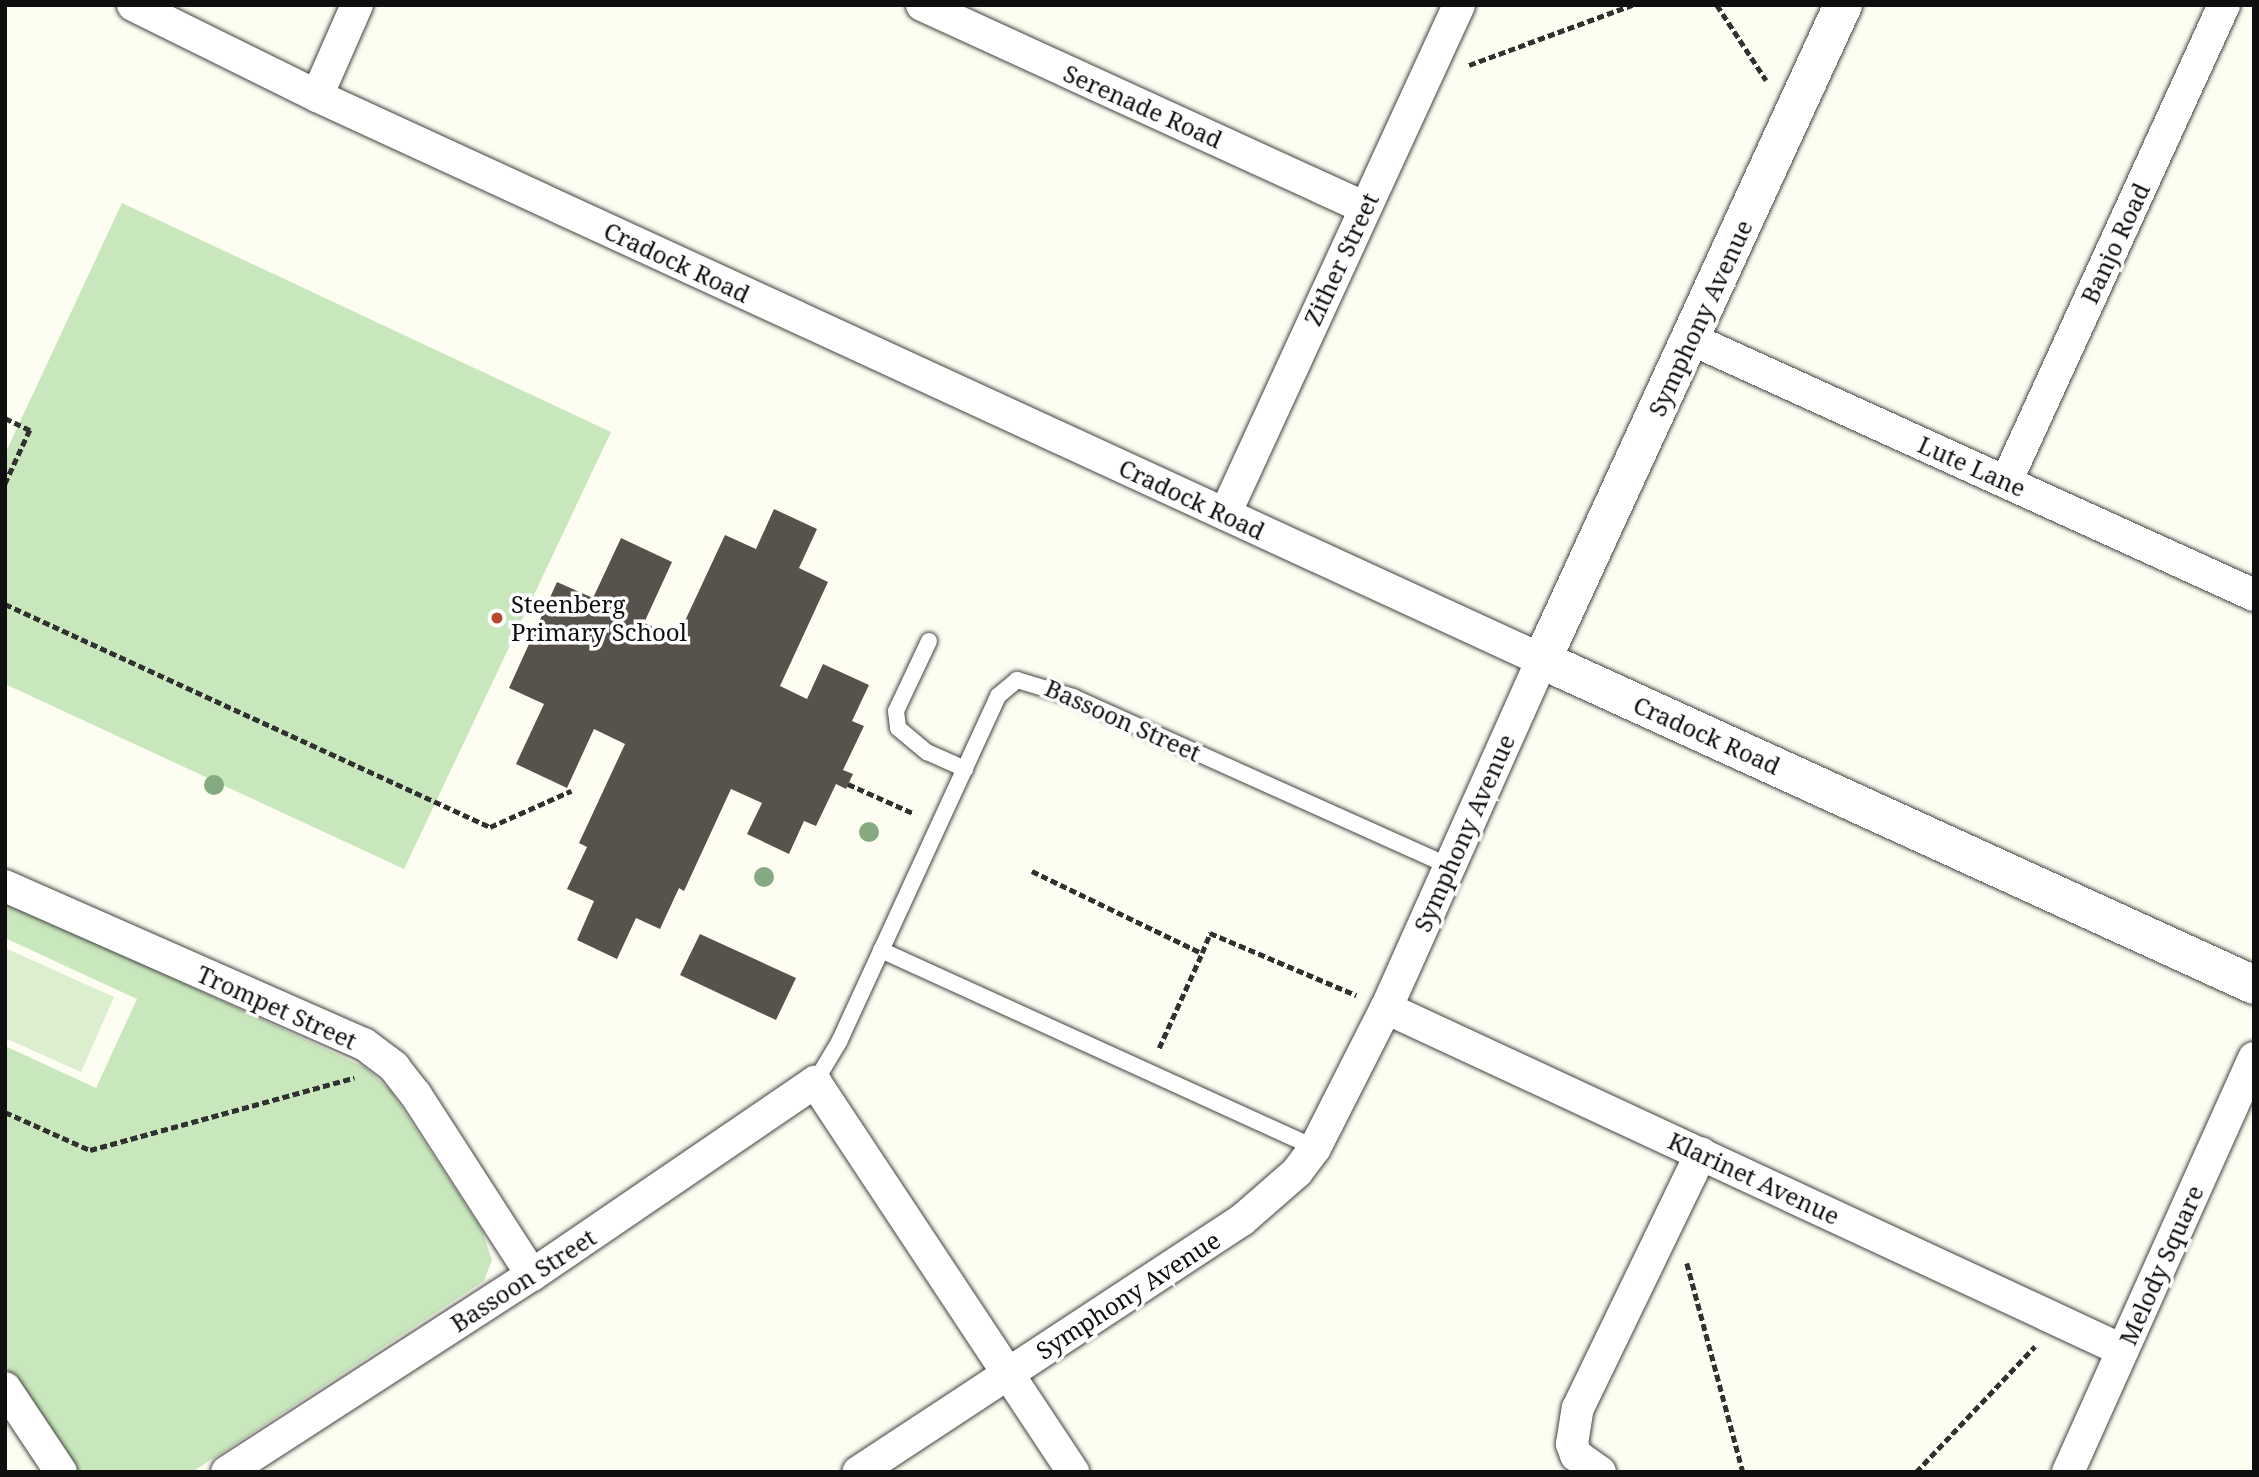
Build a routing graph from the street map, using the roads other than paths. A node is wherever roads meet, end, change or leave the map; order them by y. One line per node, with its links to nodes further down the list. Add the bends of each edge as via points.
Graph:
1 (133, 5): 7 (street, Cradock Road)
2 (357, 5): 7 (street)
3 (922, 5): 8 (street, Serenade Road)
4 (1459, 5): 8 (street, Zither Street)
5 (1843, 5): 9 (street, Symphony Avenue)
6 (2224, 5): 10 (street, Banjo Road)
7 (317, 96): 11 (street, Cradock Road)
8 (1364, 206): 11 (street, Zither Street)
9 (1690, 339): 10 (street, Lute Lane); 14 (street, Symphony Avenue)
10 (2006, 482): 12 (street, Lute Lane)
11 (1225, 514): 14 (street, Cradock Road)
12 (2254, 595)
13 (929, 641): 15 (lane, via 896,711 898,728 927,752)
14 (1542, 660): 16 (street, Symphony Avenue); 19 (street, Cradock Road)
15 (965, 769): 16 (lane, Bassoon Street, via 998,696 1017,680 1045,685); 18 (lane, Bassoon Street)
16 (1450, 866): 20 (street, Symphony Avenue)
17 (5, 886): 25 (street, Trompet Street, via 364,1044 394,1067)
18 (881, 950): 22 (lane, Bassoon Street, via 839,1042); 23 (lane)
19 (2254, 985)
20 (1386, 1008): 23 (street, Symphony Avenue); 24 (street, Klarinet Avenue)
21 (2254, 1058): 26 (street, Melody Square)
22 (815, 1082): 25 (street, Bassoon Street); 27 (street)
23 (1315, 1148): 27 (street, Symphony Avenue, via 1297,1172 1242,1220)
24 (1701, 1153): 26 (street, Klarinet Avenue); 33 (street, via 1574,1421 1576,1455)
25 (532, 1275): 30 (street, Bassoon Street)
26 (2122, 1350): 34 (street, Melody Square)
27 (1011, 1371): 31 (street, Symphony Avenue); 32 (street)
28 (5, 1388): 29 (street)
29 (61, 1472)
30 (227, 1472)
31 (858, 1472)
32 (1073, 1472)
33 (1600, 1472)
34 (2068, 1472)

